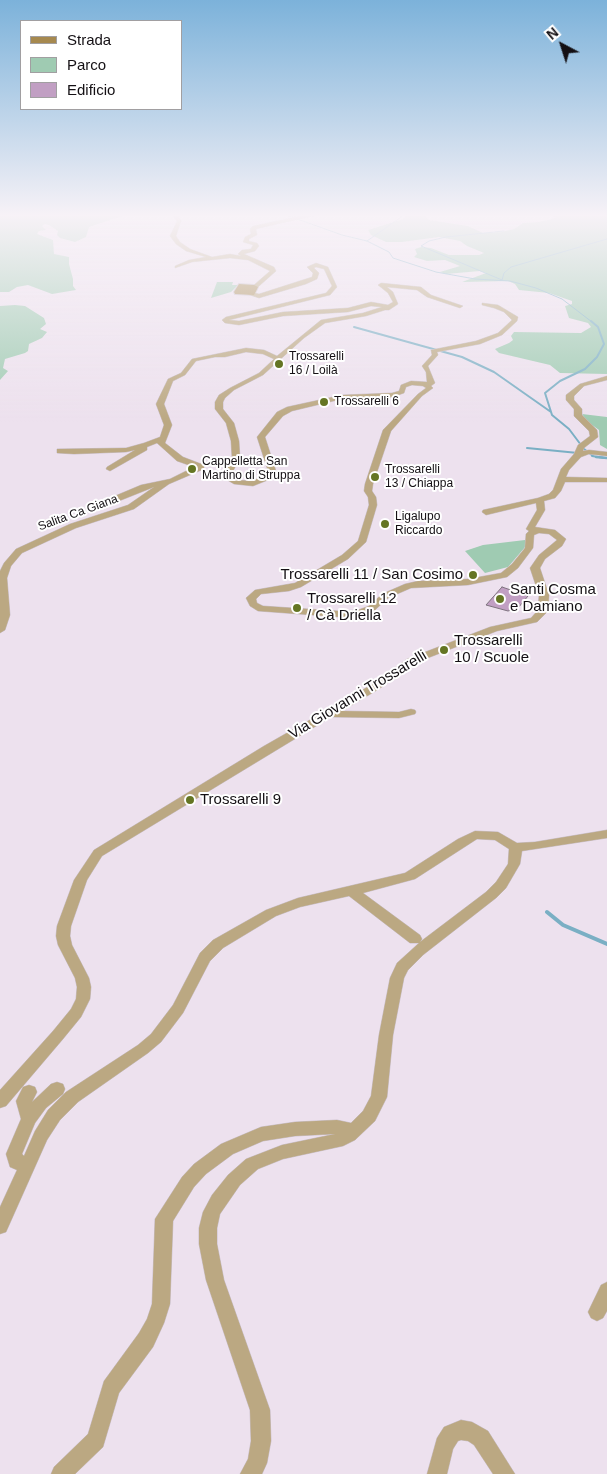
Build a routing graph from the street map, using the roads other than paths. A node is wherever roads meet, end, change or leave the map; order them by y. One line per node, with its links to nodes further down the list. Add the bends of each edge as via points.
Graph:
1 (258, 284): 2 (street, via 252,294)
2 (300, 284)
3 (334, 284): 6 (street, via 328,294 225,320 239,323 283,314 348,310 375,304 386,305)
4 (460, 306): 6 (street, via 426,295 419,288 381,285 396,303)
5 (482, 306): 9 (street, via 496,306 515,318 514,321 500,334 476,344 433,351 435,355 425,366 432,383)
6 (387, 308): 7 (street, via 323,321)
7 (279, 359): 9 (street, via 252,380 232,389 219,402 220,412 230,423 235,442 236,458 228,478 238,484 253,484 266,480 272,474 262,437 280,414 335,398 393,395 402,392 403,386 408,384); 10 (street, via 266,352 244,350 194,360 183,374 170,380 160,404 168,422)
8 (607, 378): 13 (street, via 582,385 570,395 578,416 593,430 594,437)
9 (427, 385): 22 (street, via 430,389 387,430 369,484 373,505 362,542 345,557 298,585 258,592 251,598 253,604 271,610 359,613 408,586 495,578 515,566 529,548 530,534)
10 (163, 438): 11 (street); 18 (street, Salita Ca Giana, via 161,444 172,453 201,467)
11 (147, 445): 12 (street, via 98,452); 15 (street)
12 (60, 451)
13 (579, 452): 14 (street); 16 (street)
14 (607, 454)
15 (110, 469)
16 (561, 479): 17 (street); 19 (street, via 555,494)
17 (607, 480)
18 (166, 483): 20 (street, Salita Ca Giana, via 144,487); 23 (street, Salita Ca Giana, via 131,507 73,526 19,551 7,565 2,578 5,615)
19 (540, 500): 21 (street); 22 (street, via 541,510 530,529)
20 (106, 503)
21 (486, 512)
22 (535, 530): 25 (street, Via Giovanni Trossarelli, via 552,532 562,538 542,557 536,568 544,602 538,618 494,630 410,661 376,687)
23 (0, 630)
24 (411, 712): 25 (street, via 399,715)
25 (328, 714): 32 (street, Via Giovanni Trossarelli, via 98,853 81,880 64,926 65,945 82,978 83,999 76,1013)
26 (607, 834): 27 (street)
27 (515, 847): 28 (street, via 498,836 476,835 410,876); 34 (street, via 514,864 501,885 402,967 394,988 379,1098)
28 (352, 891): 29 (street); 35 (street, via 298,903 271,913 210,950 166,1026 143,1049 60,1107)
29 (415, 939)
30 (57, 1089): 33 (street, via 40,1103)
31 (30, 1092): 33 (street, via 24,1101)
32 (0, 1101)
33 (29, 1119): 35 (street, via 13,1158 16,1162)
34 (354, 1131): 39 (street, via 337,1127 261,1134 227,1149 188,1182 164,1219 161,1304 155,1323 111,1388 96,1440); 40 (street, via 330,1144 282,1152 252,1164 226,1190 215,1207 208,1228 215,1280 260,1410 262,1441)
35 (28, 1164): 36 (street)
36 (0, 1226)
37 (607, 1291): 38 (street)
38 (597, 1312)
39 (61, 1474)
40 (250, 1474)
41 (437, 1474): 42 (street, via 444,1445 451,1434 461,1430 481,1438)
42 (505, 1474)

